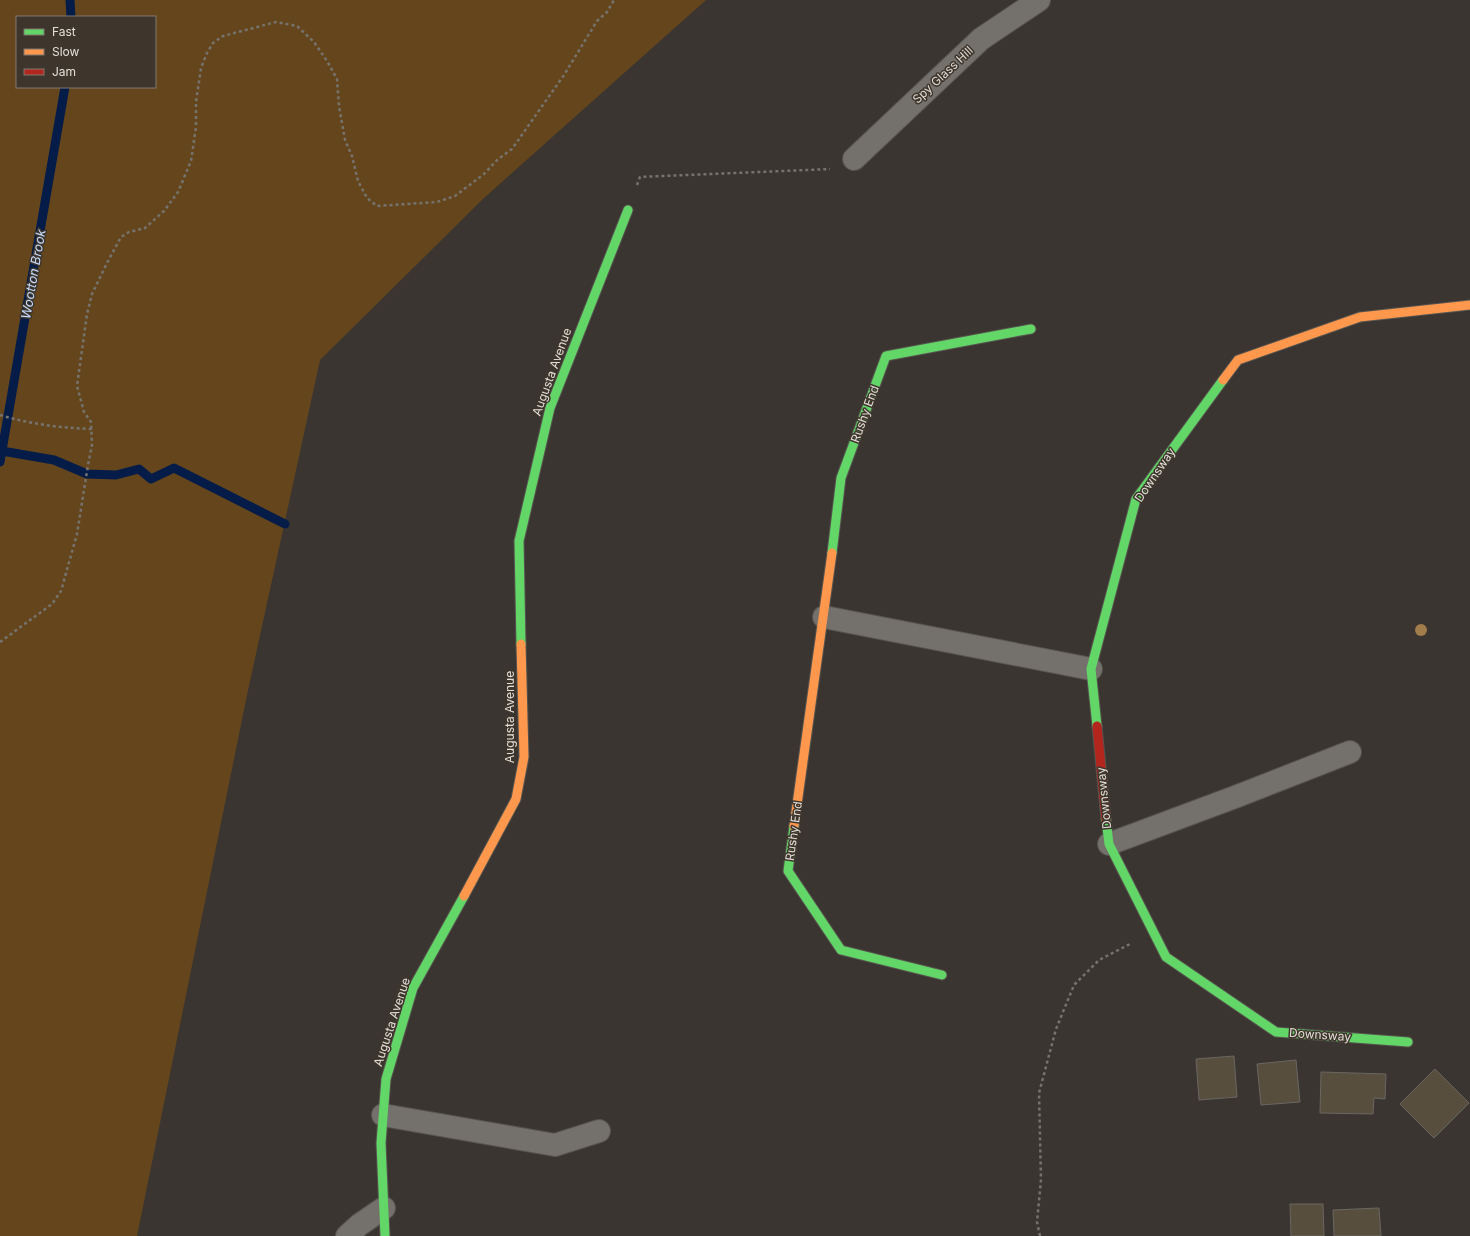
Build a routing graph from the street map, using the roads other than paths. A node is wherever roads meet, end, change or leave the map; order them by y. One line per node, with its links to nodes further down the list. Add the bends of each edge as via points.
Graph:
1 (1039, 0): 2 (street, Spy Glass Hill, via 981,39)
2 (854, 159)
3 (628, 210): 12 (street, Augusta Avenue, via 550,408 519,541 524,757 516,799 413,988 386,1080)
4 (1470, 305): 7 (street, Downsway, via 1360,316 1238,360 1136,499)
5 (1031, 329): 6 (street, Rushy End, via 886,356 841,478)
6 (824, 617): 7 (street); 10 (street, Rushy End, via 788,871 840,950)
7 (1091, 669): 9 (street, Downsway)
8 (1350, 752): 9 (street, Downsway)
9 (1109, 844): 11 (street, Downsway, via 1166,957 1276,1032)
10 (942, 975)
11 (1408, 1042)
12 (383, 1115): 13 (street, via 555,1145); 14 (street, Augusta Avenue, via 380,1143)
13 (599, 1131)
14 (384, 1208): 15 (street); 16 (street, Augusta Avenue)
15 (347, 1236)
16 (385, 1236)

